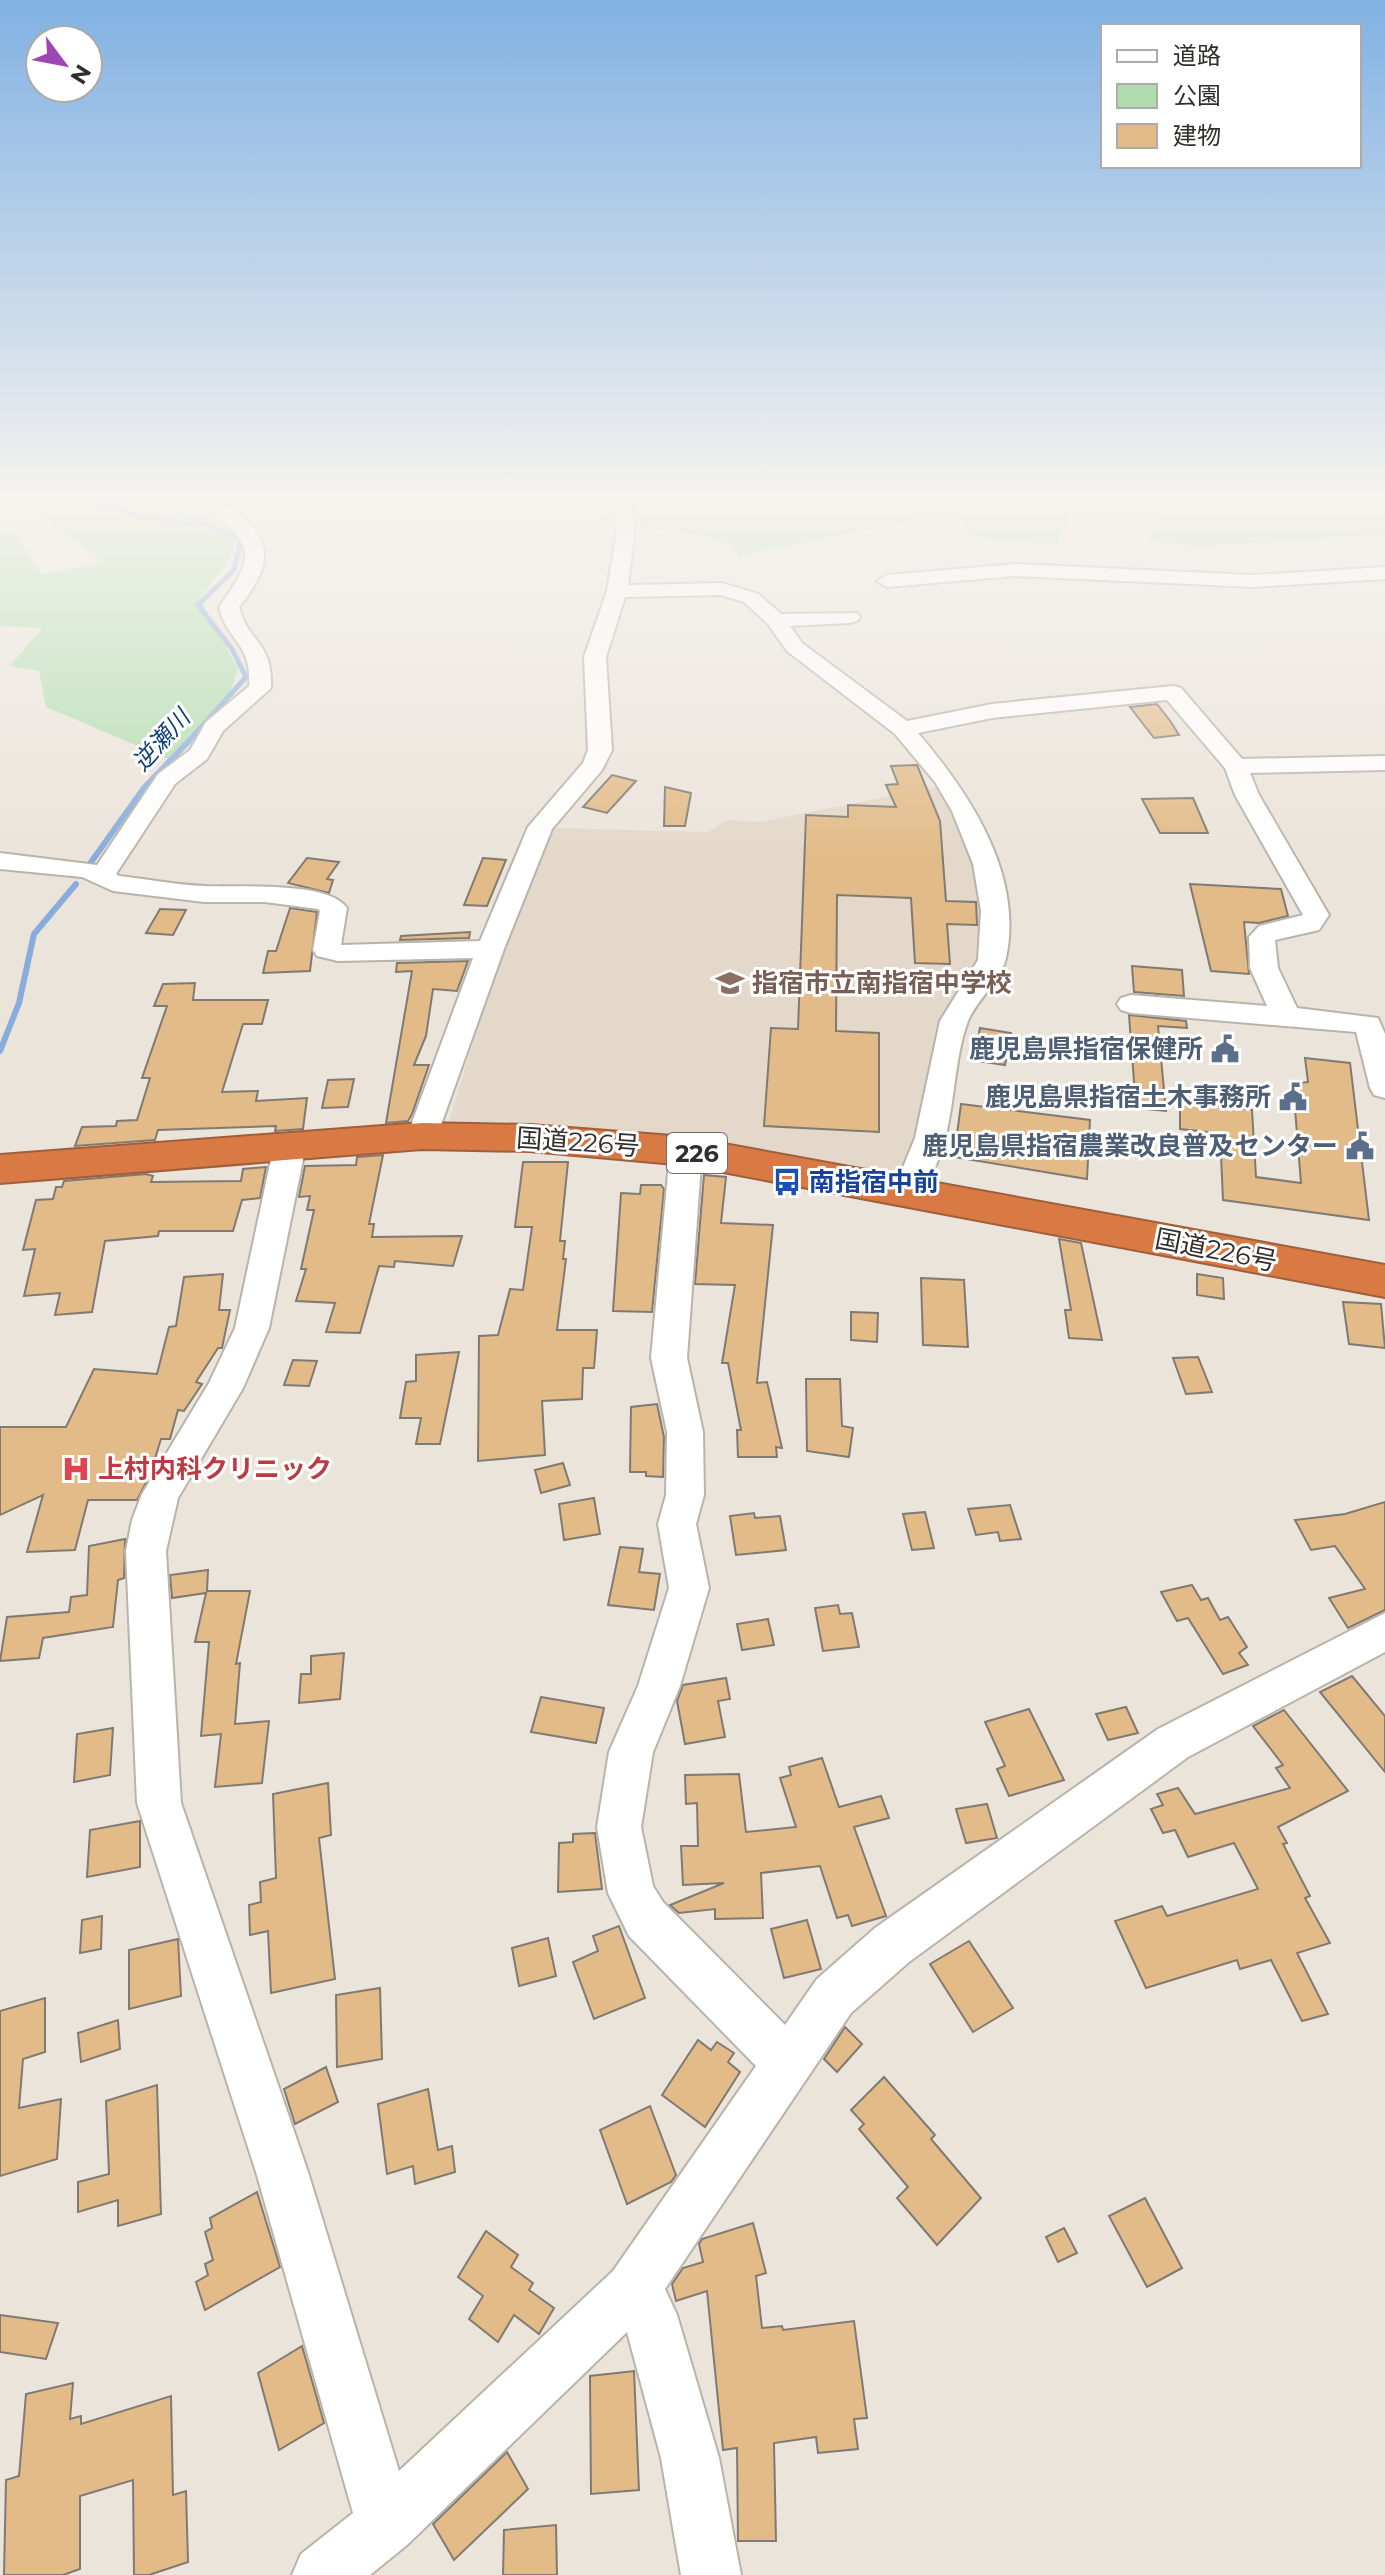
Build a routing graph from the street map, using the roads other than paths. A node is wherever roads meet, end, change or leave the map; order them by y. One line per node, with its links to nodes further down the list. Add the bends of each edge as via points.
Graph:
1 (234, 620): 8 (street, via 258,650 263,665 260,688 214,727 199,754 166,779)
2 (607, 620): 9 (street, via 595,657 600,736 594,765 540,827)
3 (776, 620): 4 (street, via 800,652)
4 (903, 729): 6 (street, via 992,711 1173,693); 17 (street, via 964,811 986,864 994,923 990,966 954,1021 930,1138)
5 (1385, 763): 6 (street)
6 (1236, 766): 11 (street, via 1247,795 1316,915 1310,924 1268,932 1260,942)
7 (0, 861): 8 (street)
8 (103, 875): 9 (street, via 113,883 175,891 325,902 334,908 325,944 338,953)
9 (490, 949): 13 (street)
10 (1131, 1004): 11 (street)
11 (1288, 1016): 12 (street, via 1368,1024)
12 (1385, 1088)
13 (422, 1136): 14 (highway, 国道226号 / 226); 15 (highway, 国道226号 / 226, via 530,1138)
14 (290, 1145): 16 (highway, 国道226号 / 226); 22 (street, via 252,1328 225,1388 151,1520 146,1551 159,1803 282,2172)
15 (686, 1151): 17 (highway, 国道226号 / 226); 20 (street, via 669,1358 685,1432 685,1495 677,1524 689,1588 659,1686 631,1752 619,1827 631,1893 646,1919)
16 (0, 1169)
17 (909, 1192): 18 (highway, 国道226号 / 226)
18 (1385, 1281)
19 (1385, 1631): 20 (street, via 1173,1743 892,1945 834,1996)
20 (787, 2062): 21 (street)
21 (632, 2290): 22 (street); 24 (street, via 650,2315 690,2458)
22 (386, 2524): 23 (street)
23 (322, 2575)
24 (711, 2575)

